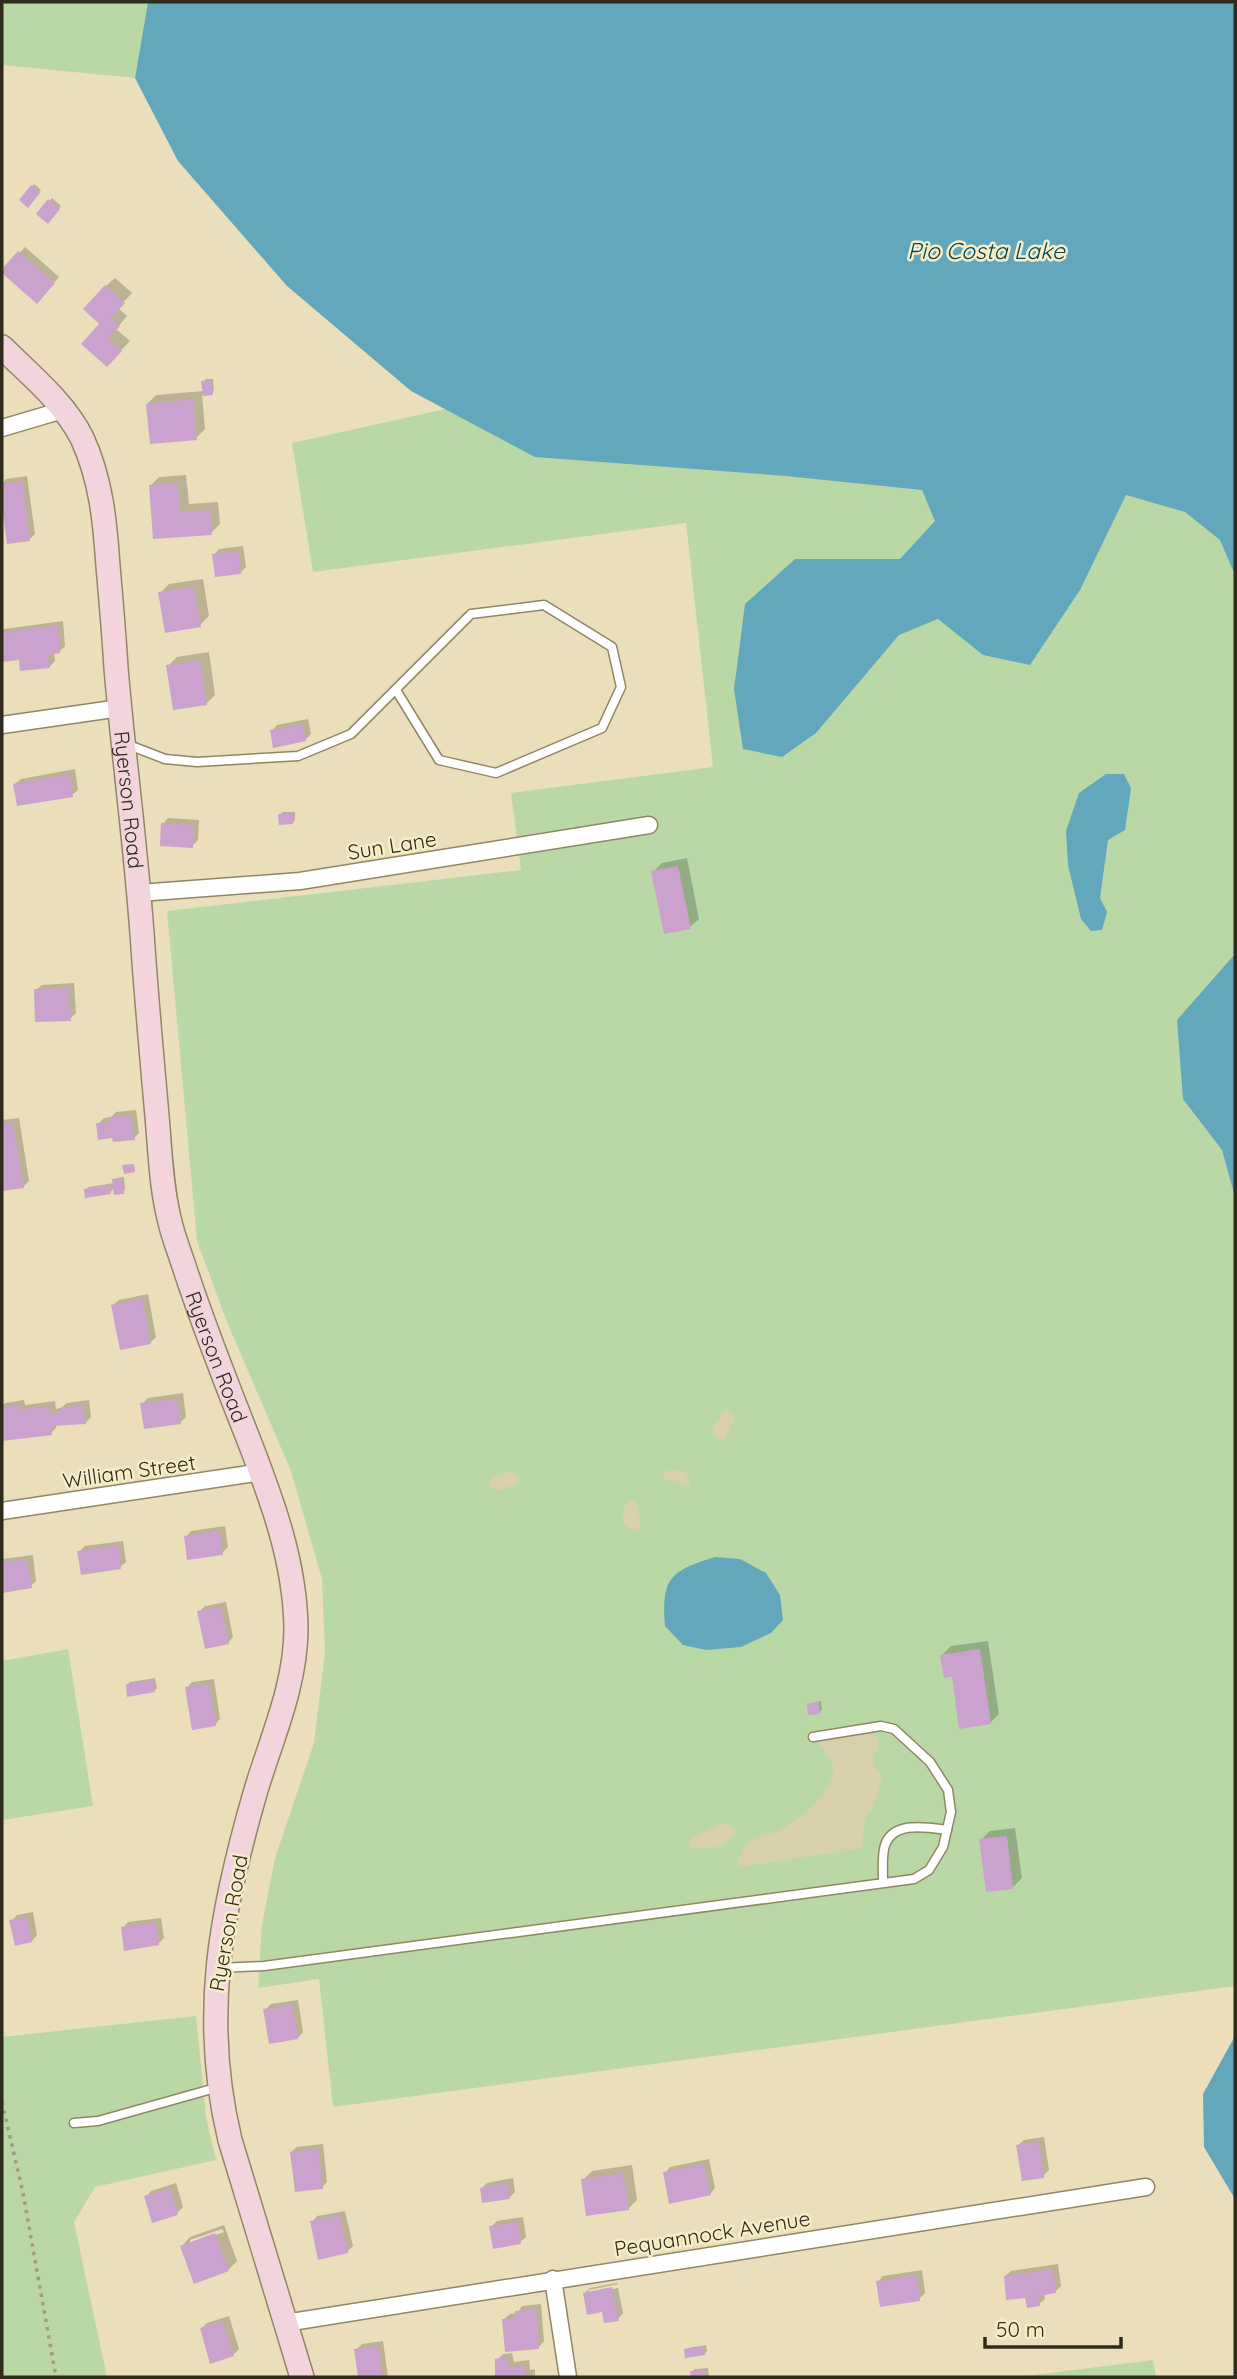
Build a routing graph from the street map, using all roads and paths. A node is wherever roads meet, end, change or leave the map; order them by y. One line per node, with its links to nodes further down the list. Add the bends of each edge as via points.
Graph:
1 (2, 347): 2 (street, Ryerson Road)
2 (63, 410): 3 (street); 5 (street, Ryerson Road, via 94,467 103,504)
3 (2, 428)
4 (396, 690): 4 (lane, via 471,614 544,605 612,647 621,687 602,728 496,773 439,760); 7 (lane, via 351,734 298,756 165,760)
5 (120, 708): 6 (street); 7 (street, Ryerson Road)
6 (2, 725)
7 (123, 743): 9 (street, Ryerson Road)
8 (649, 825): 9 (street, Sun Lane, via 300,881)
9 (139, 893): 10 (street, Ryerson Road, via 169,1217 195,1301)
10 (262, 1472): 11 (street, William Street); 15 (street, Ryerson Road, via 289,1559 296,1634 287,1696 239,1851)
11 (2, 1511)
12 (813, 1737): 13 (lane, via 881,1726 894,1729 930,1762 948,1790 951,1812)
13 (947, 1830): 14 (lane, via 929,1870 914,1879); 14 (lane, via 920,1826 890,1836 884,1848)
14 (883, 1883): 15 (lane, via 264,1966)
15 (217, 1968): 16 (street, Ryerson Road, via 214,2015)
16 (219, 2087): 18 (lane, via 98,2121); 21 (street, Ryerson Road, via 230,2140)
17 (2, 2102): 22 (path)
18 (74, 2123)
19 (1146, 2187): 20 (street, Pequannock Avenue)
20 (553, 2279): 21 (street, Pequannock Avenue); 24 (street)
21 (285, 2323): 23 (street, Ryerson Road)
22 (56, 2377)
23 (302, 2377)
24 (568, 2377)

